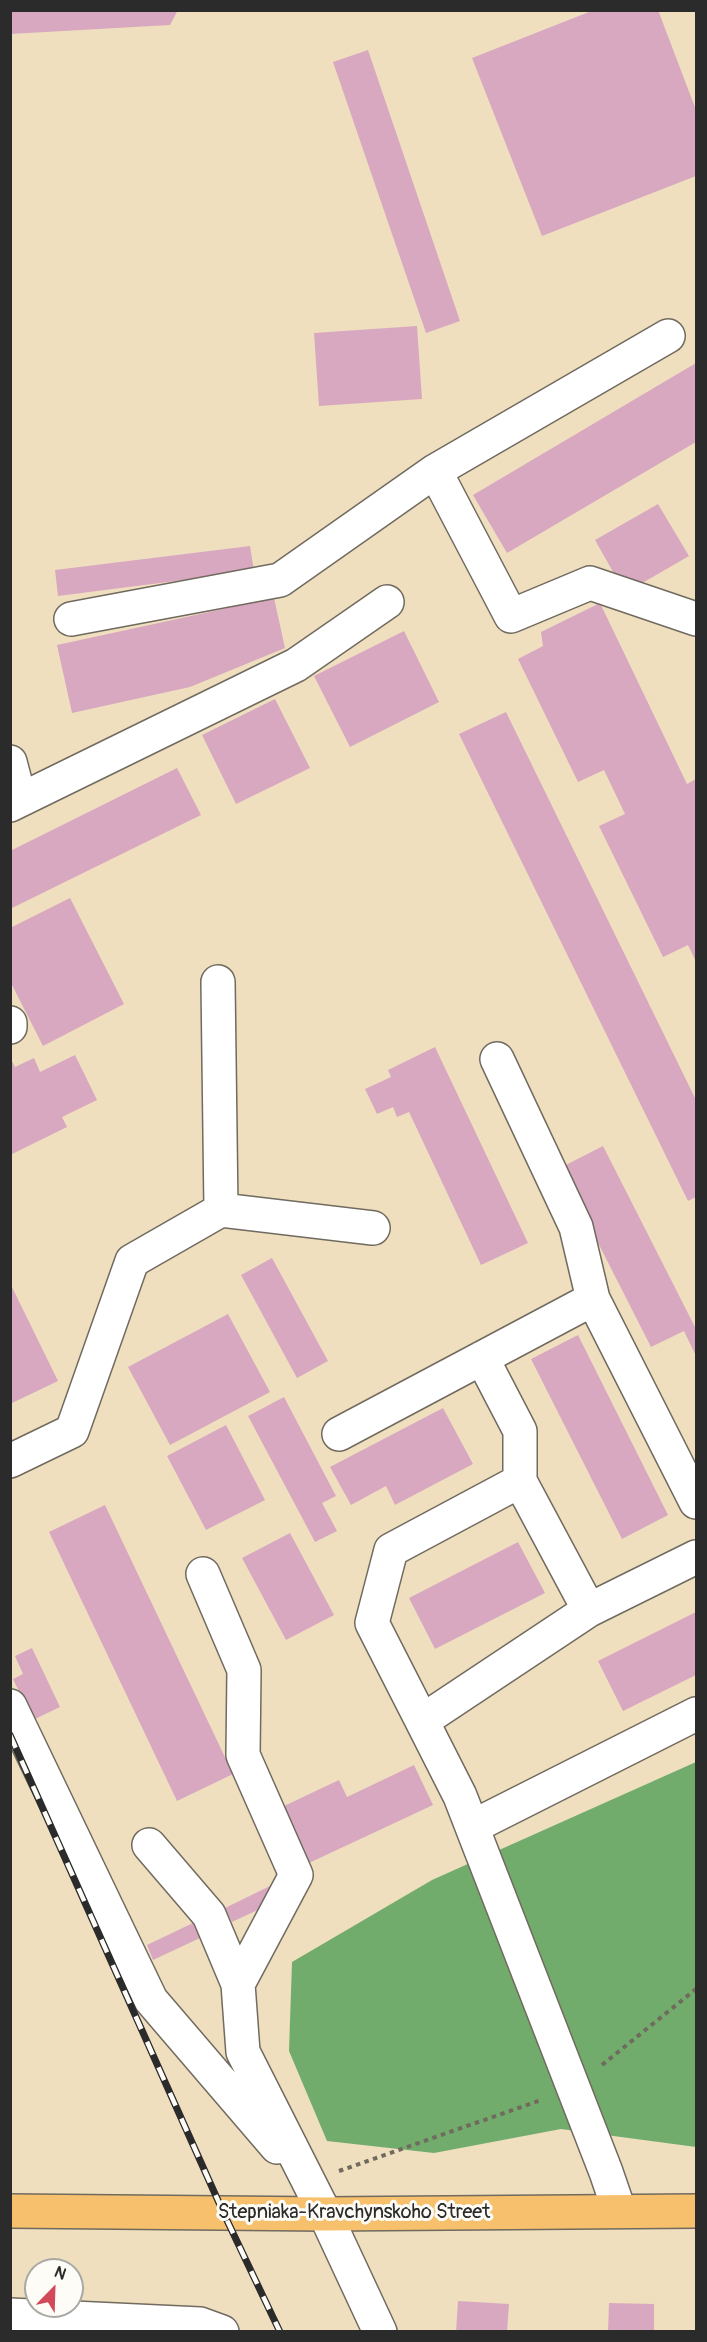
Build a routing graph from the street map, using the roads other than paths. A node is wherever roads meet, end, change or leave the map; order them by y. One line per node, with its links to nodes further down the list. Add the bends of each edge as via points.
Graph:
1 (668, 336): 2 (street)
2 (435, 471): 4 (street, via 280,580); 5 (street, via 511,616 590,583)
3 (387, 602): 7 (street, via 296,665)
4 (71, 619)
5 (696, 619)
6 (10, 762): 7 (street)
7 (15, 802)
8 (218, 982): 10 (street)
9 (497, 1059): 12 (street, via 576,1227)
10 (221, 1210): 11 (street); 15 (street, via 132,1261 72,1431)
11 (373, 1227)
12 (593, 1299): 13 (street); 17 (street)
13 (482, 1358): 14 (street); 16 (street, via 520,1431)
14 (339, 1434)
15 (10, 1461)
16 (520, 1481): 20 (street); 23 (street, via 391,1550 372,1623)
17 (696, 1502)
18 (696, 1557): 20 (street)
19 (203, 1574): 26 (street, via 244,1670 243,1755 296,1875)
20 (589, 1610): 23 (street)
21 (10, 1706): 27 (street, via 150,2000)
22 (696, 1714): 24 (street)
23 (422, 1721): 24 (street)
24 (472, 1827): 28 (street)
25 (149, 1845): 26 (street, via 209,1915)
26 (238, 1984): 27 (street, via 243,2052)
27 (307, 2183): 31 (street)
28 (619, 2210): 30 (main road, Stepniaka-Kravchynskoho Street); 31 (main road, Stepniaka-Kravchynskoho Street)
29 (10, 2211): 31 (main road, Stepniaka-Kravchynskoho Street)
30 (696, 2211)
31 (325, 2214): 34 (street)
32 (10, 2314): 33 (street, via 200,2324)
33 (222, 2331)
34 (380, 2331)

